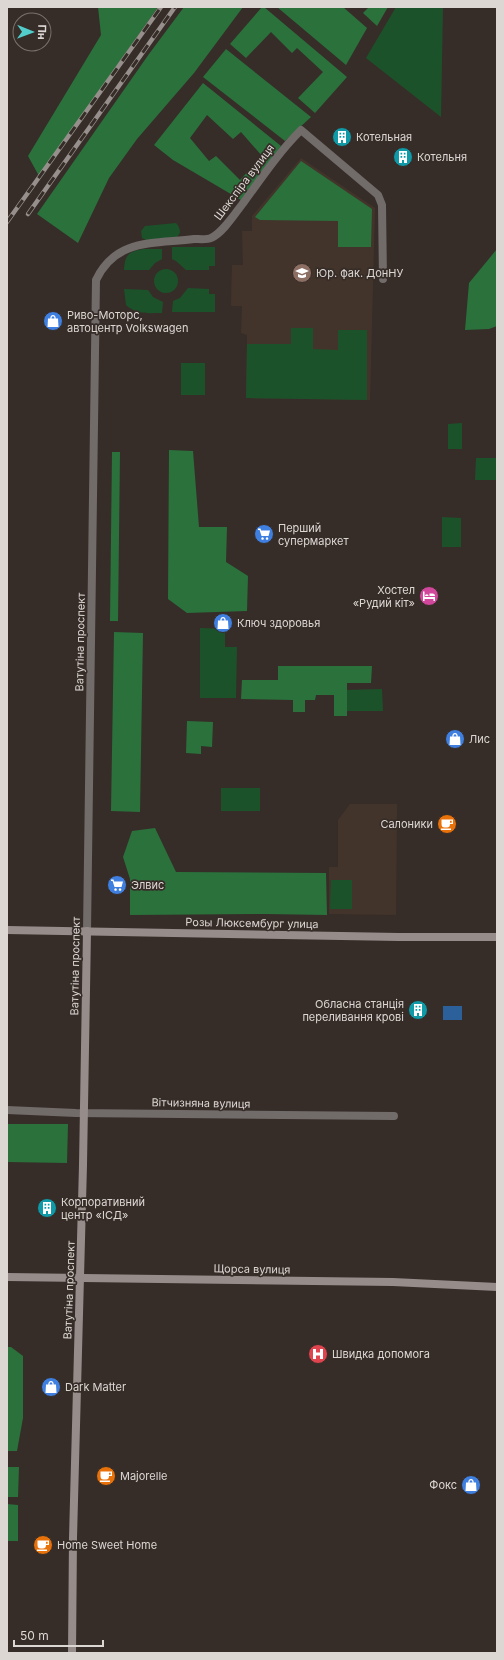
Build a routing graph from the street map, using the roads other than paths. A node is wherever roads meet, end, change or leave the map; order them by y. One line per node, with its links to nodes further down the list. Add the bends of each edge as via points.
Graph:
1 (383, 279): 2 (street, Шекспіра вулиця, via 382,205 378,195 301,130 285,146 216,235 210,239 128,248 111,258 103,266)
2 (96, 280): 4 (street, Ватутіна проспект)
3 (7, 930): 4 (street, Розы Люксембург улица)
4 (87, 931): 5 (street, Розы Люксембург улица); 7 (street, Ватутіна проспект)
5 (497, 937)
6 (7, 1110): 7 (street, Вітчизняна вулиця)
7 (84, 1113): 8 (street, Вітчизняна вулиця); 10 (street, Ватутіна проспект)
8 (394, 1116)
9 (7, 1276): 10 (street, Щорса вулиця)
10 (80, 1278): 11 (street, Щорса вулиця); 12 (street, Ватутіна проспект)
11 (497, 1286)
12 (72, 1653)

